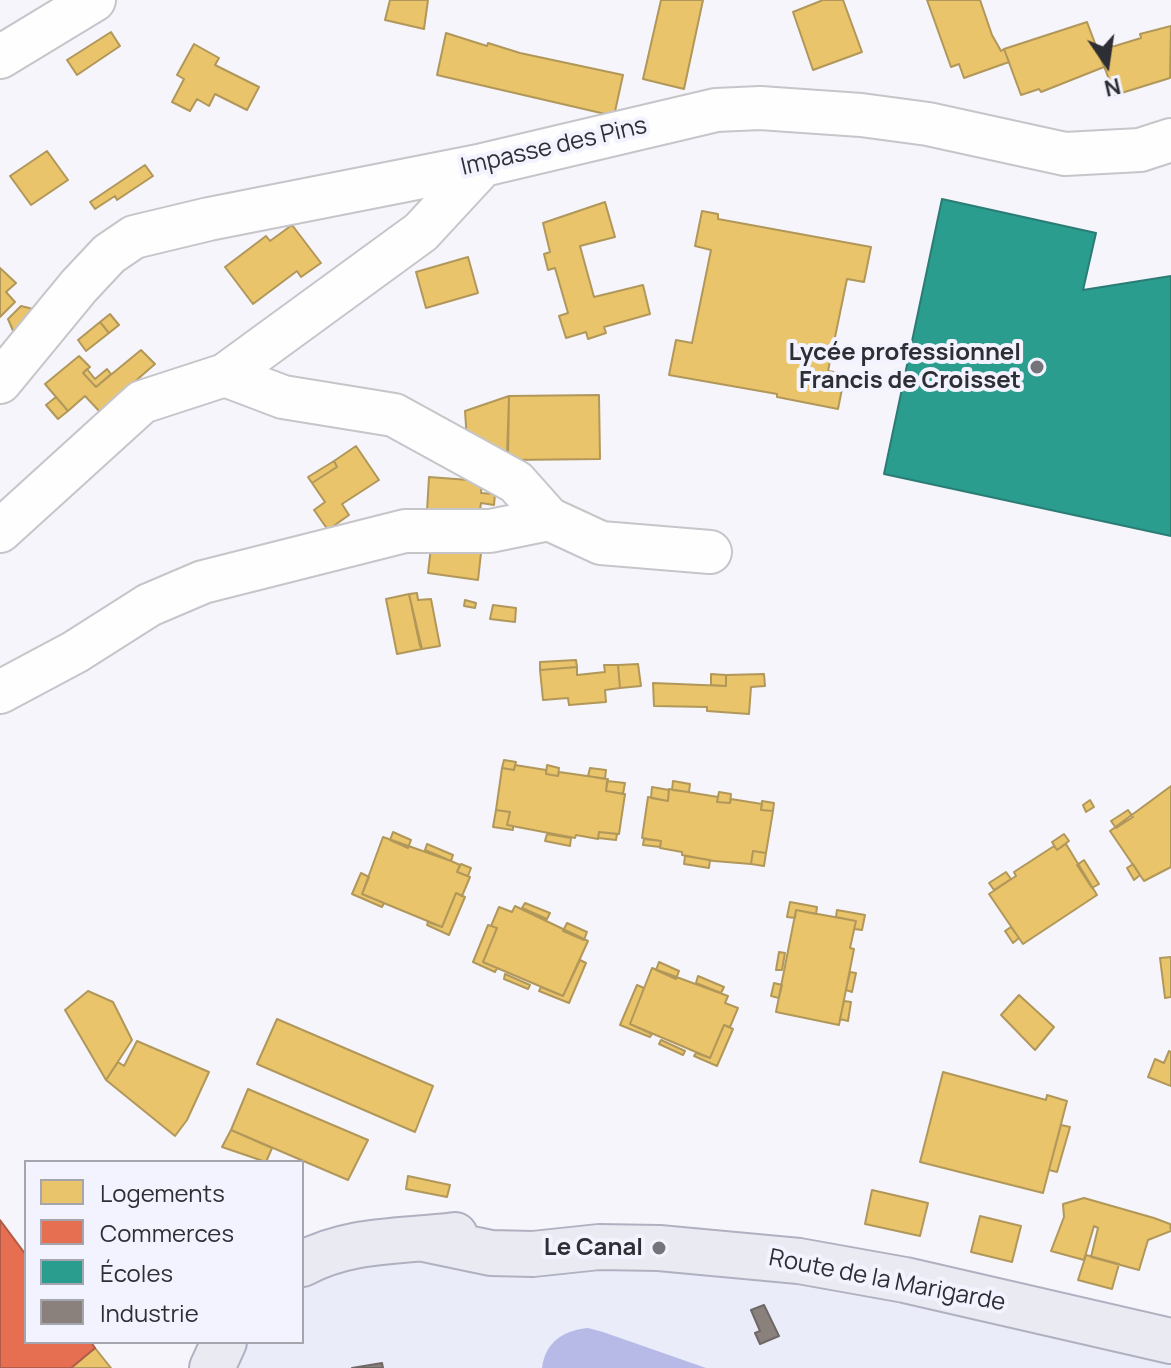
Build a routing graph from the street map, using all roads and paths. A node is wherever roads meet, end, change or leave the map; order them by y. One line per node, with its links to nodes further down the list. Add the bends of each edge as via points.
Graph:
1 (94, 0): 2 (street)
2 (0, 57)
3 (1171, 140): 4 (street, Impasse des Pins, via 1140,150 1065,154 928,124 760,108 716,110)
4 (483, 165): 5 (street, via 421,232); 6 (street, Impasse des Pins, via 134,237 79,286)
5 (225, 375): 7 (street, via 283,397 394,415 516,482); 8 (street, via 142,402)
6 (0, 382)
7 (549, 519): 9 (street, via 601,543); 10 (street, via 490,531 405,531 203,582 149,605)
8 (0, 531)
9 (710, 552)
10 (0, 692)
11 (304, 1263): 12 (main road, Route de la Marigarde, via 375,1240 424,1239 491,1253 599,1247 731,1254 905,1280)
12 (1171, 1341)
13 (223, 1344): 14 (main road)
14 (212, 1368)

